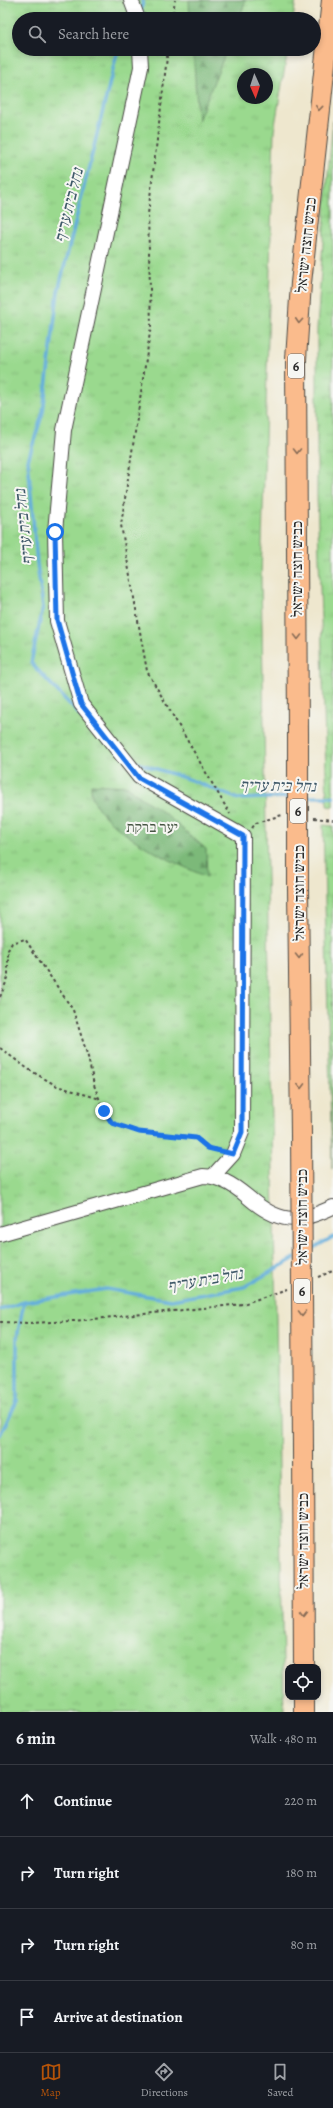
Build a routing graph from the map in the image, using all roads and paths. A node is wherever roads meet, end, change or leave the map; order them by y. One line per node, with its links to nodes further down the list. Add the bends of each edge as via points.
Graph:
1 (131, 0): 4 (street)
2 (175, 0): 5 (path)
3 (332, 0): 18 (highway, כביש חוצה ישראל / 6, one-way to 18, bridge, via 301,283 296,359)
4 (135, 12)
5 (173, 12)
6 (140, 56): 12 (street, via 141,67 64,430 55,532 57,620 81,704 139,778 243,836 242,1132)
7 (167, 56): 8 (path, via 148,214 151,326 121,525 147,671)
8 (231, 816)
9 (0, 996): 11 (path, via 8,978 8,950 12,943 25,939 73,1010)
10 (0, 1048): 11 (path, via 57,1086)
11 (100, 1099): 12 (path, via 112,1123 139,1132 196,1138 208,1148)
12 (233, 1154): 13 (street)
13 (213, 1176): 14 (street, via 237,1187 274,1216 288,1220 302,1219); 15 (street, via 203,1176)
14 (333, 1207)
15 (0, 1234)
16 (243, 1304): 17 (path, via 74,1321)
17 (0, 1322)
18 (304, 1664)
19 (304, 1700): 20 (highway)
20 (304, 1712)

